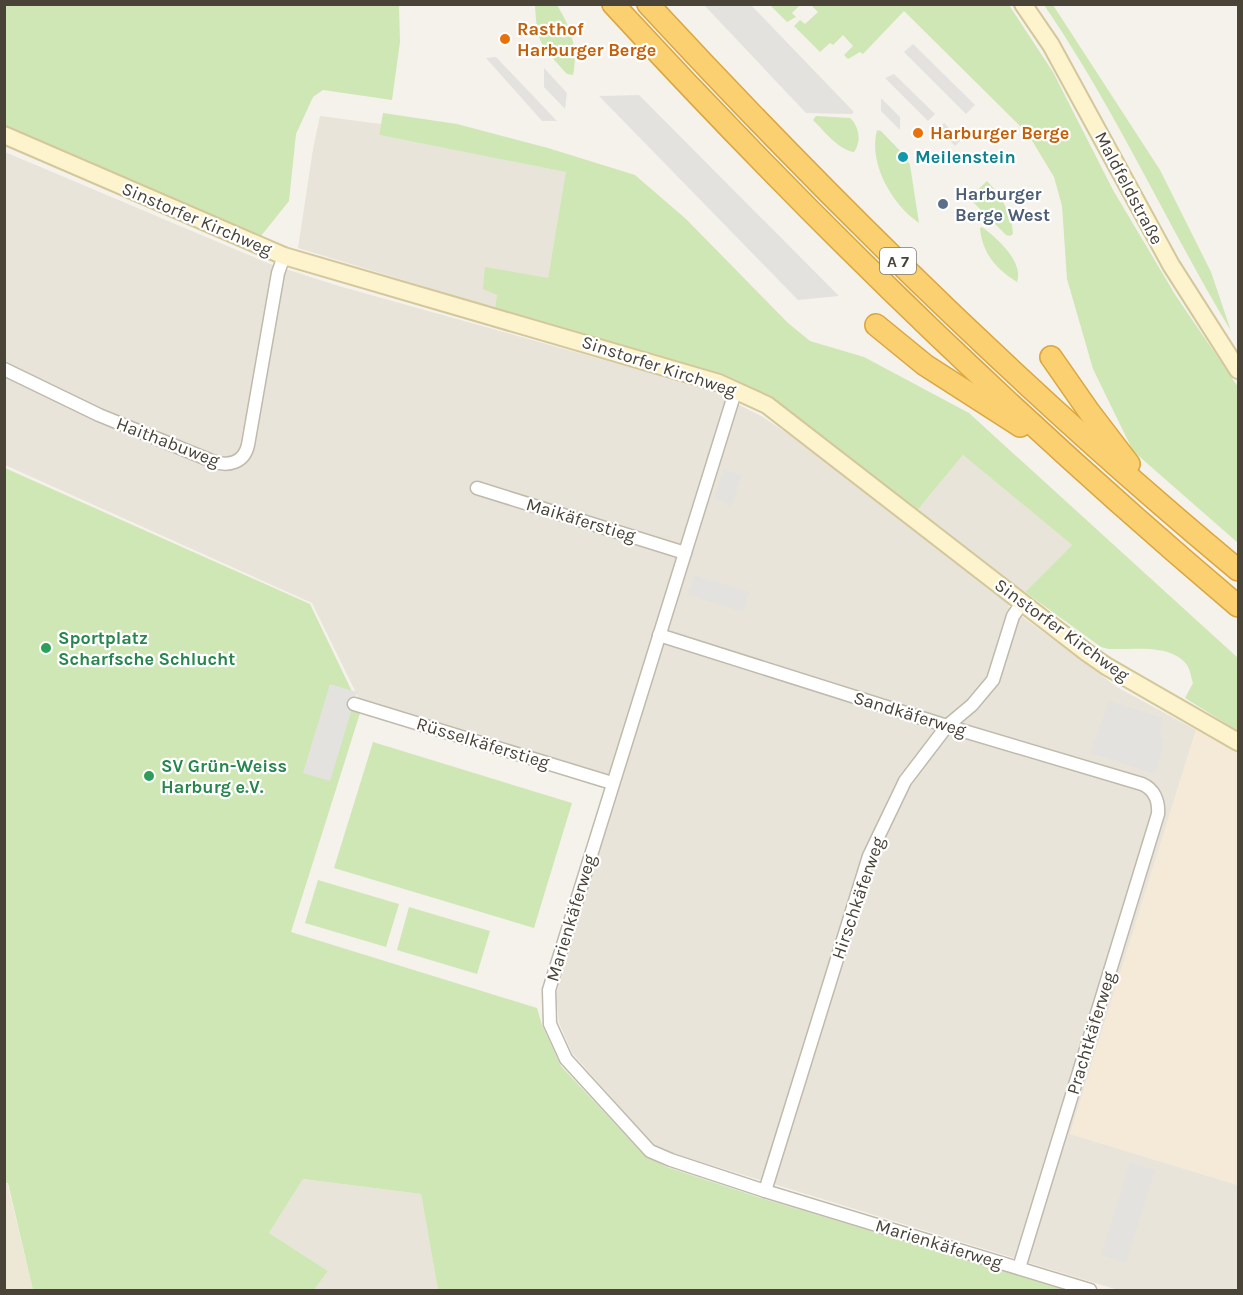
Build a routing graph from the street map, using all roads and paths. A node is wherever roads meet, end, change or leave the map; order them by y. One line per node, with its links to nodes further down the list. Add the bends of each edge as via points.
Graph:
1 (613, 4): 11 (highway, A 7, via 837,238)
2 (648, 4): 13 (highway, A 7, via 883,246)
3 (1023, 4): 9 (street, Maldfeldstraße, via 1051,45 1171,266)
4 (4, 135): 5 (street, Sinstorfer Kirchweg)
5 (284, 256): 8 (street, Haithabuweg, via 248,445 237,462 222,464 206,459 99,415); 10 (street, Sinstorfer Kirchweg)
6 (876, 325): 11 (highway, via 925,365)
7 (1051, 357): 13 (highway)
8 (4, 369)
9 (1239, 370)
10 (736, 389): 14 (street, Marienkäferweg); 16 (street, Sinstorfer Kirchweg, via 767,405)
11 (1075, 464): 17 (highway, A 7)
12 (477, 488): 14 (street, Maikäferstieg)
13 (1161, 505): 15 (highway, A 7)
14 (685, 553): 18 (street, Marienkäferweg)
15 (1239, 570)
16 (1022, 603): 20 (street, Hirschkäferweg, via 1013,616 993,680); 21 (street, Sinstorfer Kirchweg, via 1106,666)
17 (1239, 606)
18 (659, 635): 20 (street, Sandkäferweg); 22 (street, Marienkäferweg)
19 (354, 704): 22 (street, Rüsselkäferstieg)
20 (947, 726): 23 (street, Sandkäferweg, via 1142,784); 24 (street, Hirschkäferweg, via 905,781 869,856)
21 (1239, 742)
22 (612, 783): 24 (street, Marienkäferweg, via 549,990 550,1024 566,1059 650,1151)
23 (1156, 798): 25 (street, Prachtkäferweg, via 1157,819)
24 (765, 1191): 25 (street, Marienkäferweg)
25 (1019, 1268): 26 (street, Marienkäferweg)
26 (1090, 1290)

